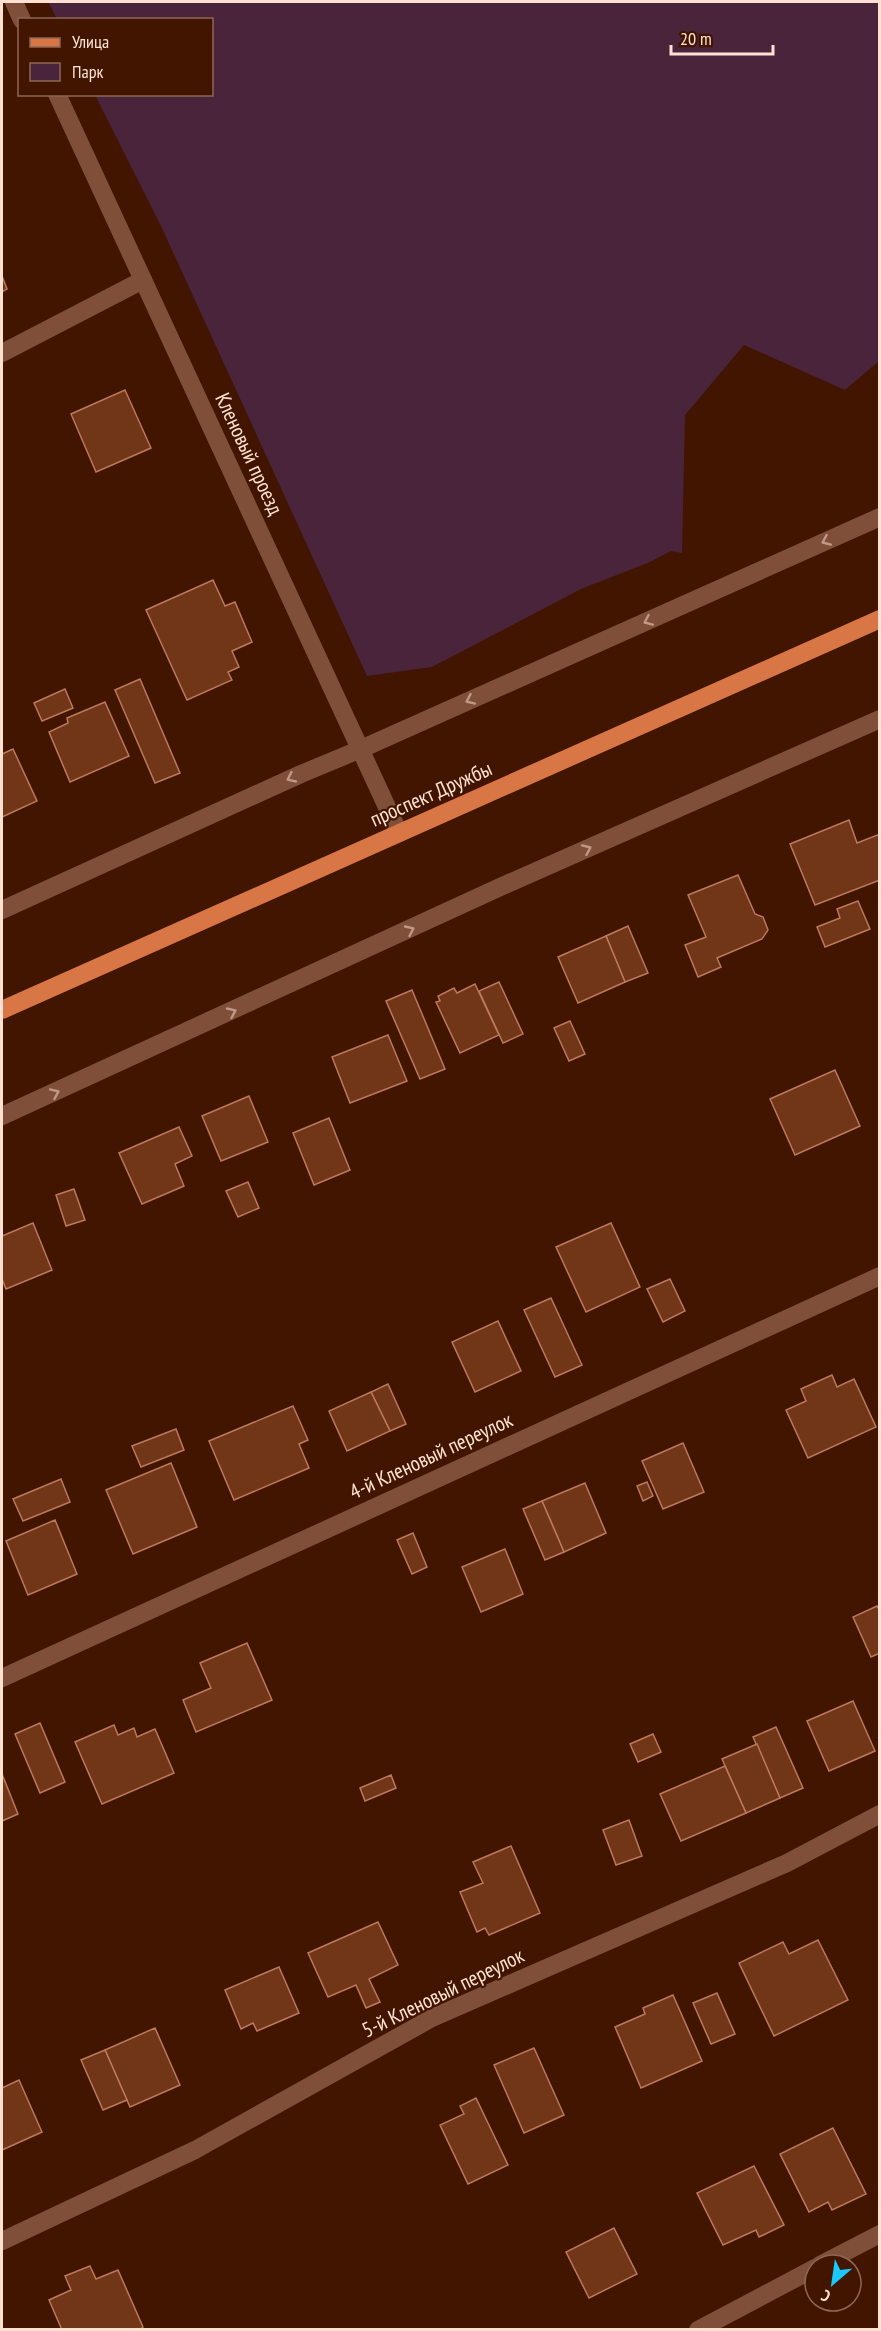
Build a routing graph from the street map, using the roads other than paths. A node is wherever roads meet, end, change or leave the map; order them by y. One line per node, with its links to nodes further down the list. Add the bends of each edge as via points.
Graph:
1 (14, 2): 2 (street)
2 (21, 18)
3 (58, 96): 4 (street, Кленовый проезд)
4 (143, 280): 5 (street); 9 (street, Кленовый проезд)
5 (2, 353)
6 (879, 517): 9 (street, one-way to 9)
7 (879, 619): 10 (main road, проспект Дружбы)
8 (879, 719): 13 (street, one-way to 8, via 498,888)
9 (361, 749): 10 (street, Кленовый проезд); 11 (street, one-way to 11)
10 (399, 833): 12 (main road, проспект Дружбы)
11 (2, 910)
12 (2, 1010)
13 (2, 1116)
14 (879, 1276): 15 (street, 4-й Кленовый переулок)
15 (2, 1678)
16 (879, 1814): 18 (street, 5-й Кленовый переулок, via 787,1863 432,2018 195,2150)
17 (879, 2234): 19 (street)
18 (2, 2241)
19 (843, 2253)
20 (803, 2274): 21 (street)
21 (698, 2330)

